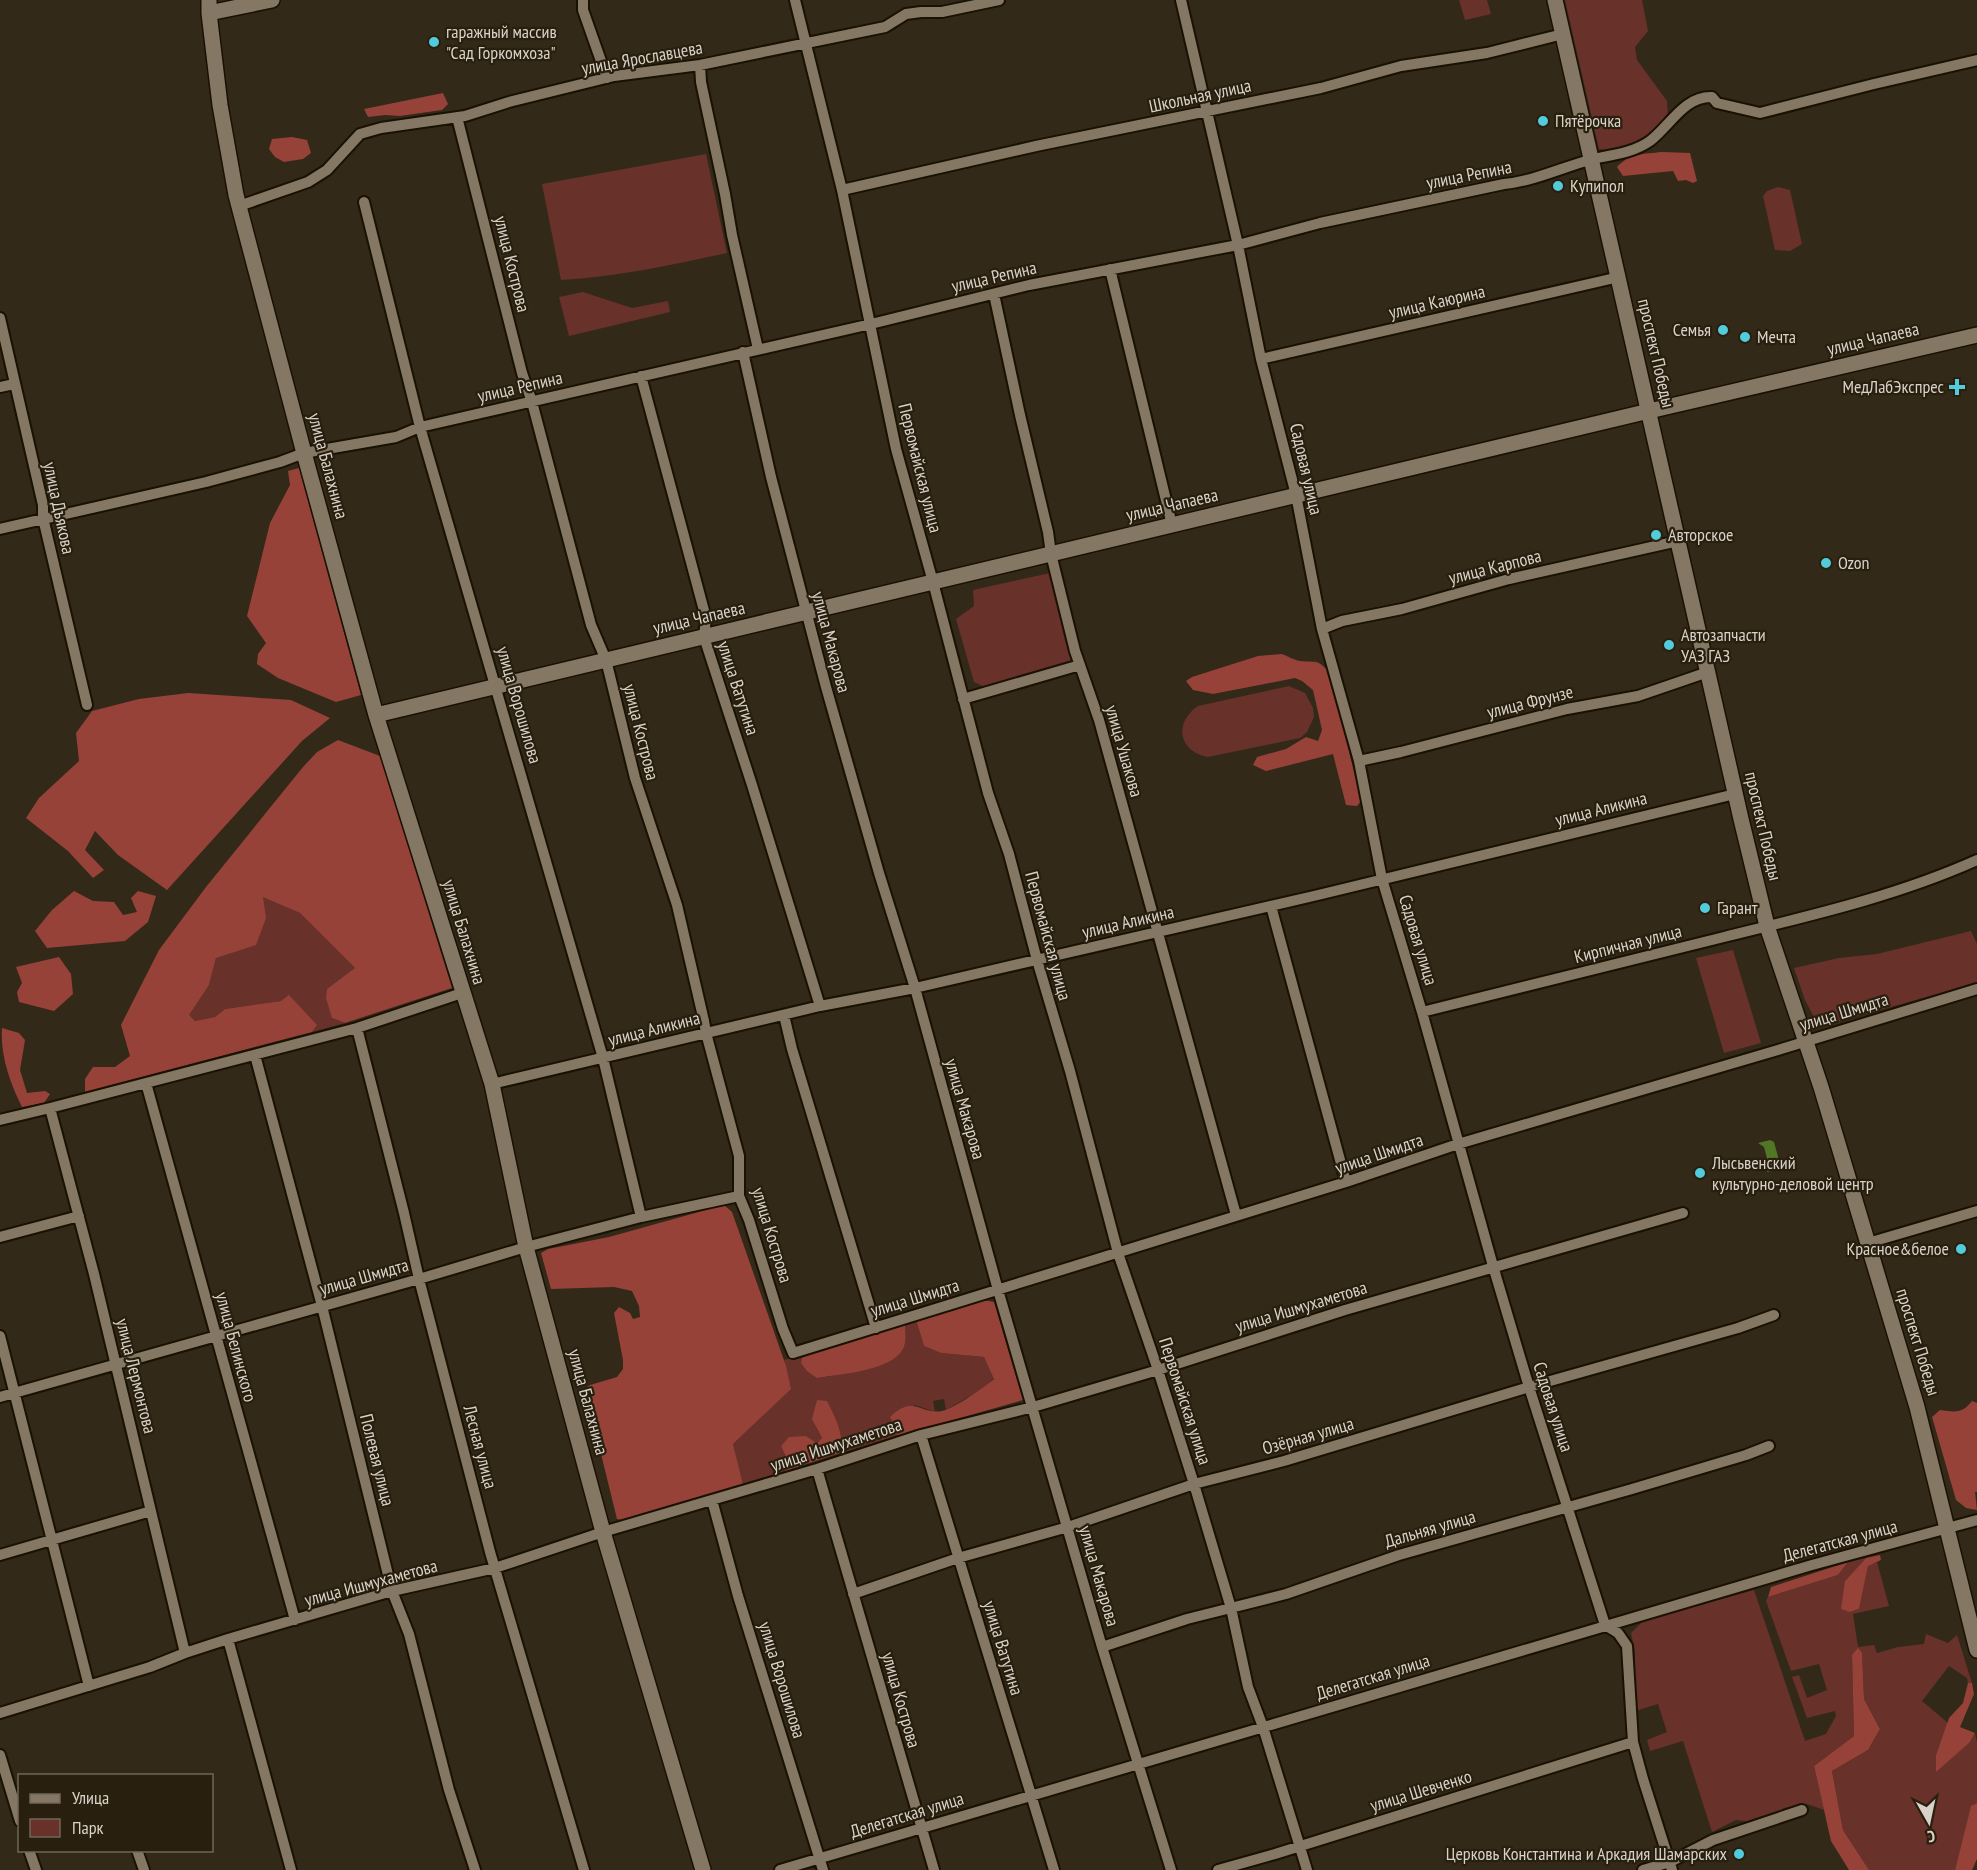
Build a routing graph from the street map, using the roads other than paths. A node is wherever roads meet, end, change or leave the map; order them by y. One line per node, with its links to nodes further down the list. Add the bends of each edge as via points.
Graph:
1 (272, 0): 8 (street)
2 (583, 0): 14 (street)
3 (795, 0): 11 (street, Первомайская улица)
4 (920, 0): 9 (street)
5 (999, 0): 9 (street, улица Ярославцева, via 942,12)
6 (1181, 0): 15 (street, Садовая улица)
7 (1555, 0): 10 (street, проспект Победы)
8 (209, 6): 20 (street, улица Балахнина, via 220,105)
9 (921, 12): 11 (street, улица Ярославцева, via 906,14 885,27)
10 (1563, 34): 15 (street, Школьная улица, via 1487,53 1401,66); 17 (street, проспект Победы)
11 (805, 43): 13 (street, улица Ярославцева); 18 (street, Первомайская улица)
12 (1977, 60): 17 (street, улица Репина, via 1760,113 1702,97 1675,115 1648,142)
13 (700, 65): 14 (street, улица Ярославцева); 28 (street, via 732,235)
14 (607, 78): 16 (street, улица Ярославцева)
15 (1208, 112): 18 (street, Школьная улица); 21 (street, Садовая улица)
16 (457, 117): 20 (street, улица Ярославцева, via 360,134 327,170 308,182); 34 (street, улица Кострова)
17 (1593, 160): 21 (street, улица Репина, via 1523,182 1330,220); 23 (street, проспект Победы)
18 (842, 190): 26 (street, Первомайская улица)
19 (364, 202): 36 (street, улица Ворошилова)
20 (239, 206): 37 (street, улица Балахнина)
21 (1238, 244): 22 (street, улица Репина); 30 (street, Садовая улица)
22 (1110, 269): 24 (street, улица Репина); 40 (street)
23 (1619, 277): 30 (street, улица Каюрина); 35 (street, проспект Победы)
24 (994, 294): 26 (street, улица Репина); 43 (street, улица Ушакова)
25 (0, 318): 32 (street, улица Дъякова)
26 (871, 324): 28 (street, улица Репина); 44 (street, Первомайская улица, via 896,449)
27 (1977, 335): 35 (street, улица Чапаева)
28 (759, 349): 29 (street, улица Репина)
29 (743, 352): 31 (street, улица Репина); 45 (street, улица Макарова)
30 (1261, 358): 38 (street, Садовая улица)
31 (641, 376): 34 (street, улица Репина); 47 (street, улица Ватутина, via 706,618)
32 (14, 384): 33 (street); 39 (street, улица Дъякова)
33 (0, 387)
34 (532, 402): 36 (street, улица Репина); 48 (street, улица Кострова, via 591,625)
35 (1649, 411): 38 (street, улица Чапаева); 42 (street, проспект Победы)
36 (420, 428): 37 (street, улица Репина, via 396,437); 51 (street, улица Ворошилова)
37 (304, 453): 39 (street, улица Репина, via 206,482); 54 (street, улица Балахнина)
38 (1296, 495): 40 (street, улица Чапаева); 46 (street, Садовая улица)
39 (43, 519): 41 (street, улица Репина); 53 (street, улица Дъякова)
40 (1172, 525): 43 (street, улица Чапаева)
41 (0, 529)
42 (1678, 542): 46 (street, улица Карпова, via 1509,579); 50 (street, проспект Победы)
43 (1051, 554): 44 (street, улица Чапаева); 49 (street, улица Ушакова)
44 (933, 582): 45 (street, улица Чапаева); 52 (street, Первомайская улица)
45 (805, 612): 47 (street, улица Чапаева); 63 (street, улица Макарова)
46 (1322, 629): 55 (street, Садовая улица)
47 (704, 637): 48 (street, улица Чапаева); 66 (street, улица Ватутина)
48 (606, 660): 51 (street, улица Чапаева); 70 (street, улица Кострова, via 635,778 677,905)
49 (1080, 665): 52 (street); 61 (street, улица Ушакова)
50 (1708, 672): 55 (street, улица Фрунзе, via 1638,696 1567,709); 56 (street, проспект Победы)
51 (496, 686): 54 (street, улица Чапаева); 73 (street, улица Ворошилова)
52 (963, 699): 62 (street, Первомайская улица)
53 (87, 705)
54 (376, 715): 65 (street, улица Балахнина)
55 (1359, 760): 58 (street, Садовая улица)
56 (1735, 794): 58 (street, улица Аликина); 60 (street, проспект Победы)
57 (1977, 860): 60 (street, Кирпичная улица, via 1880,896)
58 (1382, 879): 59 (street, улица Аликина); 67 (street, Садовая улица)
59 (1271, 906): 61 (street, улица Аликина); 79 (street)
60 (1767, 926): 67 (street, Кирпичная улица); 71 (street, проспект Победы)
61 (1158, 932): 62 (street, улица Аликина); 83 (street, улица Ушакова)
62 (1037, 960): 63 (street, улица Аликина); 89 (street, Первомайская улица)
63 (915, 988): 66 (street, улица Аликина); 92 (street, улица Макарова)
64 (1977, 989): 71 (street, улица Шмидта)
65 (462, 993): 69 (street); 75 (street, улица Балахнина)
66 (819, 1006): 68 (street, улица Аликина)
67 (1422, 1012): 78 (street, Садовая улица)
68 (784, 1015): 70 (street, улица Аликина); 95 (street)
69 (357, 1028): 72 (street); 91 (street, Лесная улица)
70 (706, 1034): 73 (street, улица Аликина); 80 (street, улица Кострова, via 739,1156)
71 (1804, 1042): 78 (street, улица Шмидта); 87 (street, проспект Победы)
72 (255, 1055): 74 (street); 93 (street, Полевая улица)
73 (603, 1058): 75 (street, улица Аликина); 85 (street, улица Ворошилова)
74 (146, 1083): 76 (street); 96 (street, улица Белинского)
75 (492, 1084): 88 (street, улица Балахнина)
76 (50, 1108): 77 (street); 84 (street, улица Лермонтова)
77 (0, 1120)
78 (1458, 1144): 79 (street, улица Шмидта); 90 (street, Садовая улица)
79 (1346, 1182): 83 (street, улица Шмидта)
80 (739, 1196): 85 (street, улица Шмидта); 98 (street, улица Кострова)
81 (1977, 1211): 87 (street)
82 (1683, 1213): 90 (street, улица Ишмухаметова)
83 (1236, 1215): 89 (street, улица Шмидта)
84 (79, 1216): 86 (street); 99 (street, улица Лермонтова)
85 (641, 1218): 88 (street, улица Шмидта)
86 (0, 1237)
87 (1868, 1243): 114 (street, проспект Победы)
88 (526, 1247): 91 (street, улица Шмидта); 115 (street, улица Балахнина)
89 (1118, 1253): 92 (street, улица Шмидта); 100 (street, Первомайская улица)
90 (1493, 1266): 100 (street, улица Ишмухаметова); 101 (street, Садовая улица)
91 (419, 1279): 93 (street, улица Шмидта); 119 (street, Лесная улица)
92 (998, 1290): 95 (street, улица Шмидта); 104 (street, улица Макарова)
93 (322, 1306): 96 (street, улица Шмидта); 120 (street, Полевая улица)
94 (1774, 1315): 101 (street, Озёрная улица)
95 (876, 1328): 98 (street, улица Шмидта)
96 (215, 1335): 99 (street, улица Шмидта); 123 (street, улица Белинского)
97 (0, 1336): 102 (street)
98 (792, 1353)
99 (116, 1365): 102 (street, улица Шмидта); 111 (street, улица Лермонтова)
100 (1158, 1370): 104 (street, улица Ишмухаметова); 108 (street, Первомайская улица)
101 (1529, 1387): 108 (street, Озёрная улица); 110 (street, Садовая улица)
102 (15, 1393): 103 (street, улица Шмидта); 116 (street)
103 (0, 1397)
104 (1033, 1407): 105 (street, улица Ишмухаметова); 113 (street, улица Макарова)
105 (921, 1435): 107 (street, улица Ишмухаметова); 118 (street, улица Ватутина)
106 (1769, 1446): 110 (street, Дальняя улица)
107 (817, 1469): 109 (street, улица Ишмухаметова); 121 (street, улица Кострова)
108 (1194, 1484): 113 (street, Озёрная улица); 122 (street, Первомайская улица)
109 (712, 1500): 115 (street, улица Ишмухаметова); 142 (street, улица Ворошилова)
110 (1568, 1507): 122 (street, Дальняя улица); 124 (street, Садовая улица)
111 (151, 1511): 116 (street); 128 (street, улица Лермонтова)
112 (1977, 1520): 114 (street, Делегатская улица)
113 (1068, 1527): 118 (street, Озёрная улица); 126 (street, улица Макарова)
114 (1948, 1528): 124 (street, Делегатская улица); 127 (street, проспект Победы)
115 (603, 1532): 119 (street, улица Ишмухаметова); 149 (street, улица Балахнина)
116 (51, 1541): 117 (street); 129 (street)
117 (0, 1555)
118 (958, 1558): 121 (street, Озёрная улица); 135 (street, улица Ватутина)
119 (495, 1568): 120 (street, улица Ишмухаметова); 148 (street, Лесная улица)
120 (392, 1591): 123 (street, улица Ишмухаметова); 147 (street, Полевая улица, via 409,1634 449,1790)
121 (853, 1594): 138 (street, улица Кострова)
122 (1231, 1608): 126 (street, Дальняя улица); 131 (street, Первомайская улица, via 1248,1687)
123 (294, 1620): 125 (street, улица Ишмухаметова)
124 (1605, 1625): 131 (street, Делегатская улица); 132 (street, Садовая улица, via 1618,1633 1627,1646)
125 (228, 1639): 128 (street, улица Ишмухаметова); 146 (street)
126 (1102, 1647): 134 (street, улица Макарова)
127 (1977, 1650)
128 (185, 1653): 129 (street, улица Ишмухаметова)
129 (89, 1686): 130 (street, улица Ишмухаметова)
130 (0, 1713)
131 (1263, 1727): 134 (street, Делегатская улица); 139 (street, Первомайская улица)
132 (1633, 1742): 139 (street, улица Шевченко); 143 (street, Садовая улица)
133 (0, 1755): 137 (street)
134 (1139, 1764): 135 (street, Делегатская улица); 154 (street, улица Макарова)
135 (1031, 1795): 138 (street, Делегатская улица); 153 (street, улица Ватутина)
136 (1803, 1810): 143 (street, via 1713,1840)
137 (18, 1814)
138 (921, 1829): 142 (street, Делегатская улица); 152 (street, улица Кострова)
139 (1300, 1845): 155 (street, улица Шевченко); 156 (street, Первомайская улица)
140 (29, 1852): 144 (street)
141 (137, 1852): 145 (street)
142 (820, 1858): 150 (street, Делегатская улица); 151 (street, улица Ворошилова)
143 (1671, 1866): 157 (street)
144 (36, 1870)
145 (144, 1870)
146 (291, 1870)
147 (475, 1870)
148 (584, 1870)
149 (704, 1870)
150 (780, 1870)
151 (823, 1870)
152 (934, 1870)
153 (1054, 1870)
154 (1171, 1870)
155 (1218, 1870)
156 (1307, 1870)
157 (1643, 1870)

